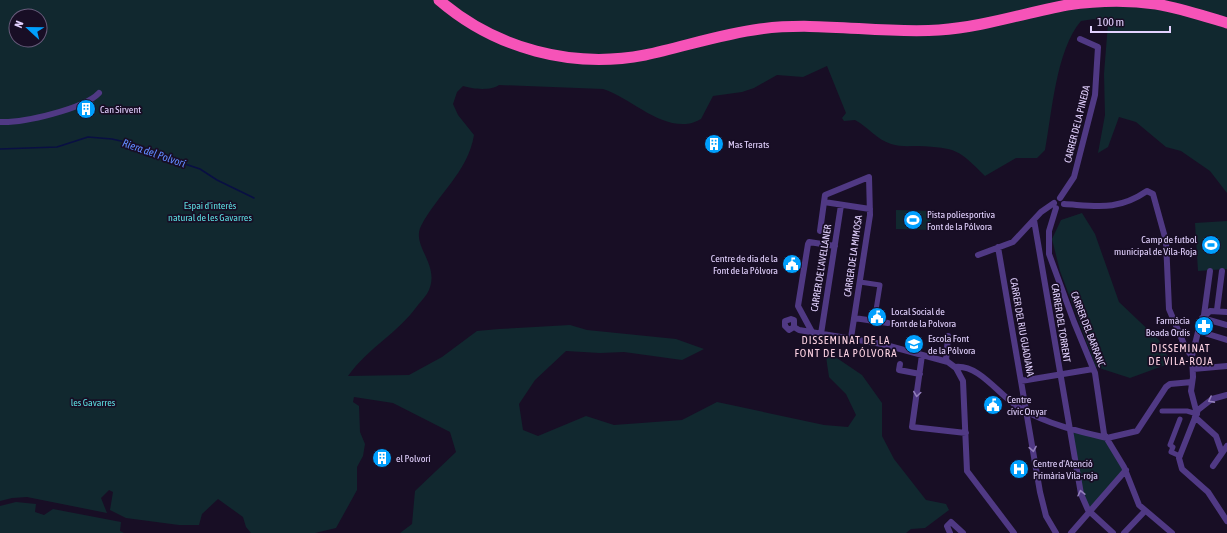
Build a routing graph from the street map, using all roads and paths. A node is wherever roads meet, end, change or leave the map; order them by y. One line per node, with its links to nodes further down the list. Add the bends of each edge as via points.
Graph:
1 (439, 0): 2 (highway, via 471,23 503,41 549,54 588,59 644,55 738,32 783,27 839,26 920,31 952,29 1098,2 1154,3)
2 (1227, 23)
3 (1080, 39): 6 (street, CARRER DE LA PINEDA, via 1098,47 1096,89 1074,177)
4 (99, 93): 5 (street, via 90,101 58,112 19,122)
5 (0, 122)
6 (1060, 198): 8 (street); 10 (street, via 1056,199)
7 (824, 202): 9 (street); 11 (street, CARRER DE LA MIMOSA, via 825,195 869,177); 13 (street)
8 (1064, 204): 10 (street, via 1061,208); 35 (street, via 1084,207 1119,204 1131,201 1147,191 1153,194 1166,241 1169,309)
9 (841, 205): 11 (street); 14 (street, CARRER DE L'AVELLANER)
10 (1055, 205): 12 (street); 40 (street, CARRER DEL BARRANC, via 1049,231 1049,254)
11 (870, 210): 19 (street, CARRER DE LA MIMOSA)
12 (1034, 220): 15 (street, via 1013,242); 43 (street, CARRER DEL TORRENT)
13 (820, 231)
14 (835, 246): 29 (street, via 809,242 808,244 798,306); 30 (street, CARRER DE L'AVELLANER)
15 (998, 247): 16 (street); 44 (street, CARRER DEL RIU GUADIANA)
16 (978, 255)
17 (1210, 271): 23 (street)
18 (1222, 271): 21 (street)
19 (860, 282): 20 (street, via 880,285); 24 (street, CARRER DE LA MIMOSA)
20 (876, 310)
21 (1217, 310): 22 (street); 23 (street)
22 (1227, 312)
23 (1203, 316): 26 (street); 28 (street)
24 (854, 318): 25 (street); 32 (street, CARRER DE LA MIMOSA)
25 (888, 324)
26 (1227, 325)
27 (794, 327): 29 (street)
28 (1198, 331): 33 (street); 35 (street)
29 (812, 332): 30 (street)
30 (821, 334): 32 (street)
31 (948, 336): 36 (street)
32 (851, 338): 34 (street)
33 (1227, 340)
34 (922, 355): 36 (street); 42 (street)
35 (1192, 356): 41 (street)
36 (946, 361): 39 (street)
37 (900, 364): 42 (street, via 899,370)
38 (1227, 366): 41 (street)
39 (954, 367): 47 (street, via 960,366 983,376 1012,403); 52 (street, via 963,381)
40 (1093, 369): 43 (street); 53 (street, CARRER DEL BARRANC)
41 (1193, 369): 45 (street)
42 (920, 374): 52 (street, one-way to 52, via 912,427)
43 (1060, 375): 44 (street); 51 (street, CARRER DEL TORRENT)
44 (1021, 381): 47 (street, CARRER DEL RIU GUADIANA)
45 (1192, 382): 49 (street, via 1191,391); 53 (street, via 1170,384 1166,387 1136,431)
46 (1227, 395): 49 (street, one-way to 49, via 1212,399)
47 (1026, 411): 51 (street); 65 (street, CARRER DEL RIU GUADIANA, one-way to 65, via 1044,509)
48 (1162, 411): 49 (street, via 1187,411)
49 (1197, 414): 55 (street, via 1216,436); 56 (street)
50 (1180, 419): 56 (street, via 1170,445 1173,447 1171,452)
51 (1070, 430): 53 (street); 60 (street, CARRER DEL TORRENT, one-way to 51, via 1080,494)
52 (966, 433): 64 (street, via 967,471)
53 (1106, 438): 58 (street, CARRER DEL BARRANC)
54 (1227, 446): 55 (street)
55 (1222, 453): 57 (street)
56 (1180, 456): 61 (street, via 1181,466 1210,495)
57 (1213, 466)
58 (1126, 470): 59 (street, CARRER DEL BARRANC); 60 (street)
59 (1144, 511): 68 (street); 69 (street, CARRER DEL BARRANC)
60 (1090, 512): 66 (street); 67 (street, CARRER DEL TORRENT)
61 (1227, 521)
62 (950, 533): 63 (street, via 947,526 951,522)
63 (964, 533)
64 (1014, 533)
65 (1056, 533)
66 (1071, 533)
67 (1113, 533)
68 (1124, 533)
69 (1172, 533)

